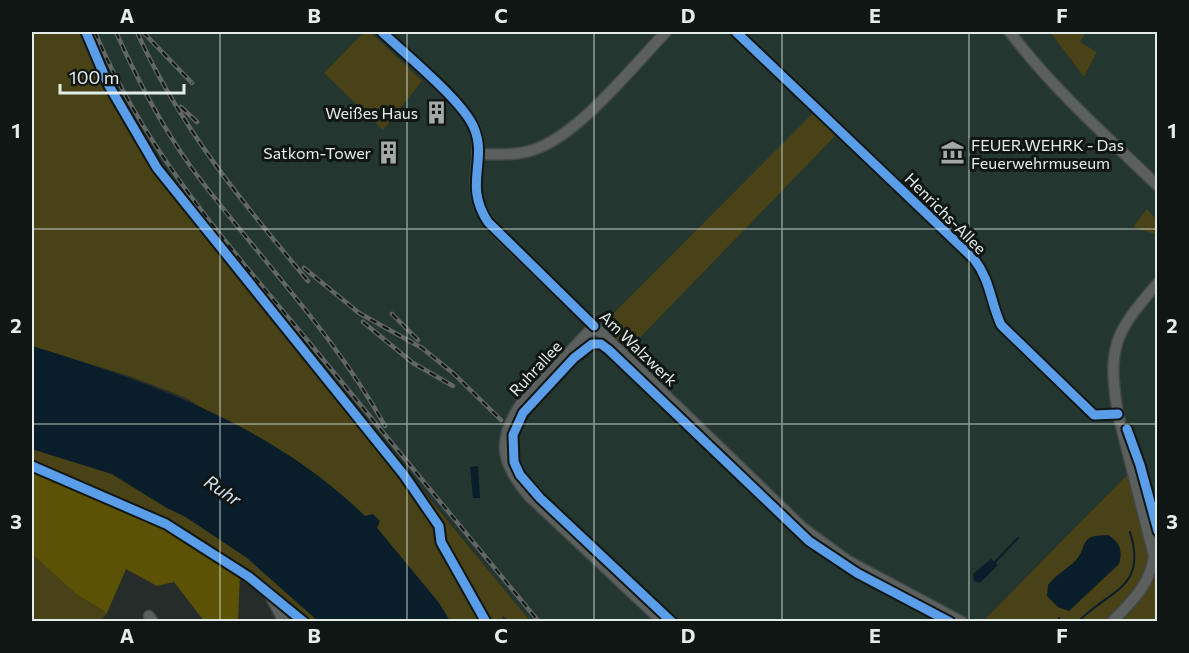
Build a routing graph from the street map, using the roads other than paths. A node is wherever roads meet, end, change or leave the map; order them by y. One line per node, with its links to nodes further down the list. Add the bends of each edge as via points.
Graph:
1 (382, 32): 5 (street, Am Walzwerk, via 461,108 475,128)
2 (666, 32): 5 (street, via 579,121 552,142 512,154)
3 (736, 32): 9 (street, Henrichs-Allee, via 974,259 989,284 1001,325 1086,408 1100,417)
4 (1010, 32): 6 (street, via 1062,94)
5 (477, 154): 8 (street, Am Walzwerk, via 475,195 483,215)
6 (1158, 186)
7 (1158, 283): 9 (street, via 1126,320 1116,342)
8 (594, 326): 12 (street, Ruhrallee, via 521,404 505,439 507,461 513,477 529,496); 13 (street, Am Walzwerk, via 803,528 848,561)
9 (1118, 414): 14 (street, via 1154,556 1150,577 1142,590)
10 (268, 591): 11 (street)
11 (284, 621)
12 (663, 621)
13 (963, 621)
14 (1112, 621)

